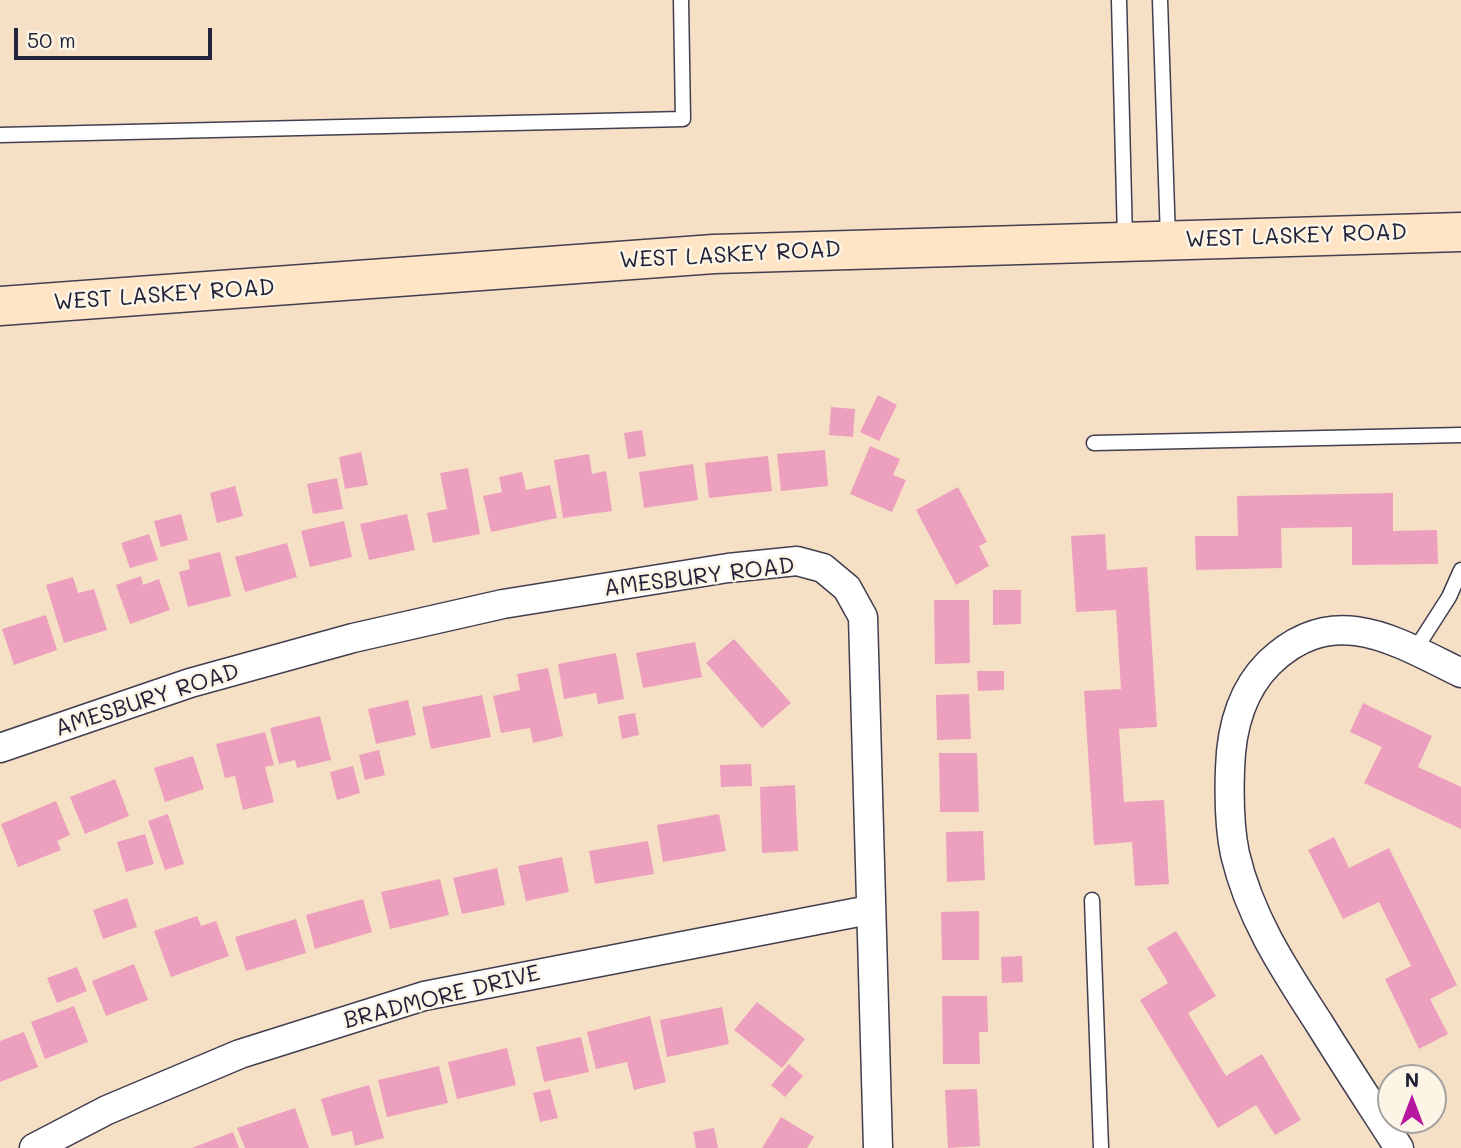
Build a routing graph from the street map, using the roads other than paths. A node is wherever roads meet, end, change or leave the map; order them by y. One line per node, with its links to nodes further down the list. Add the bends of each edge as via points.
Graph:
1 (681, 0): 4 (lane, via 684,119)
2 (1119, 0): 7 (lane)
3 (1160, 0): 6 (lane)
4 (0, 135)
5 (1461, 232): 6 (main road, WEST LASKEY ROAD)
6 (1168, 240): 7 (main road, WEST LASKEY ROAD)
7 (1126, 242): 8 (main road, WEST LASKEY ROAD, via 689,255)
8 (0, 306)
9 (1461, 435): 10 (lane)
10 (1094, 443)
11 (1461, 570): 12 (lane)
12 (1415, 650): 13 (street); 20 (street, via 1358,629 1315,632 1294,642 1250,685 1236,720 1230,757 1235,853 1251,906 1269,947)
13 (1461, 673)
14 (0, 748): 16 (street, AMESBURY ROAD, via 190,683 352,638 503,604 797,561 823,568 848,588 863,617)
15 (1092, 900): 19 (lane)
16 (870, 910): 17 (street, BRADMORE DRIVE, via 425,996 240,1054 107,1110); 18 (street, AMESBURY ROAD)
17 (34, 1148)
18 (878, 1148)
19 (1101, 1148)
20 (1399, 1148)

